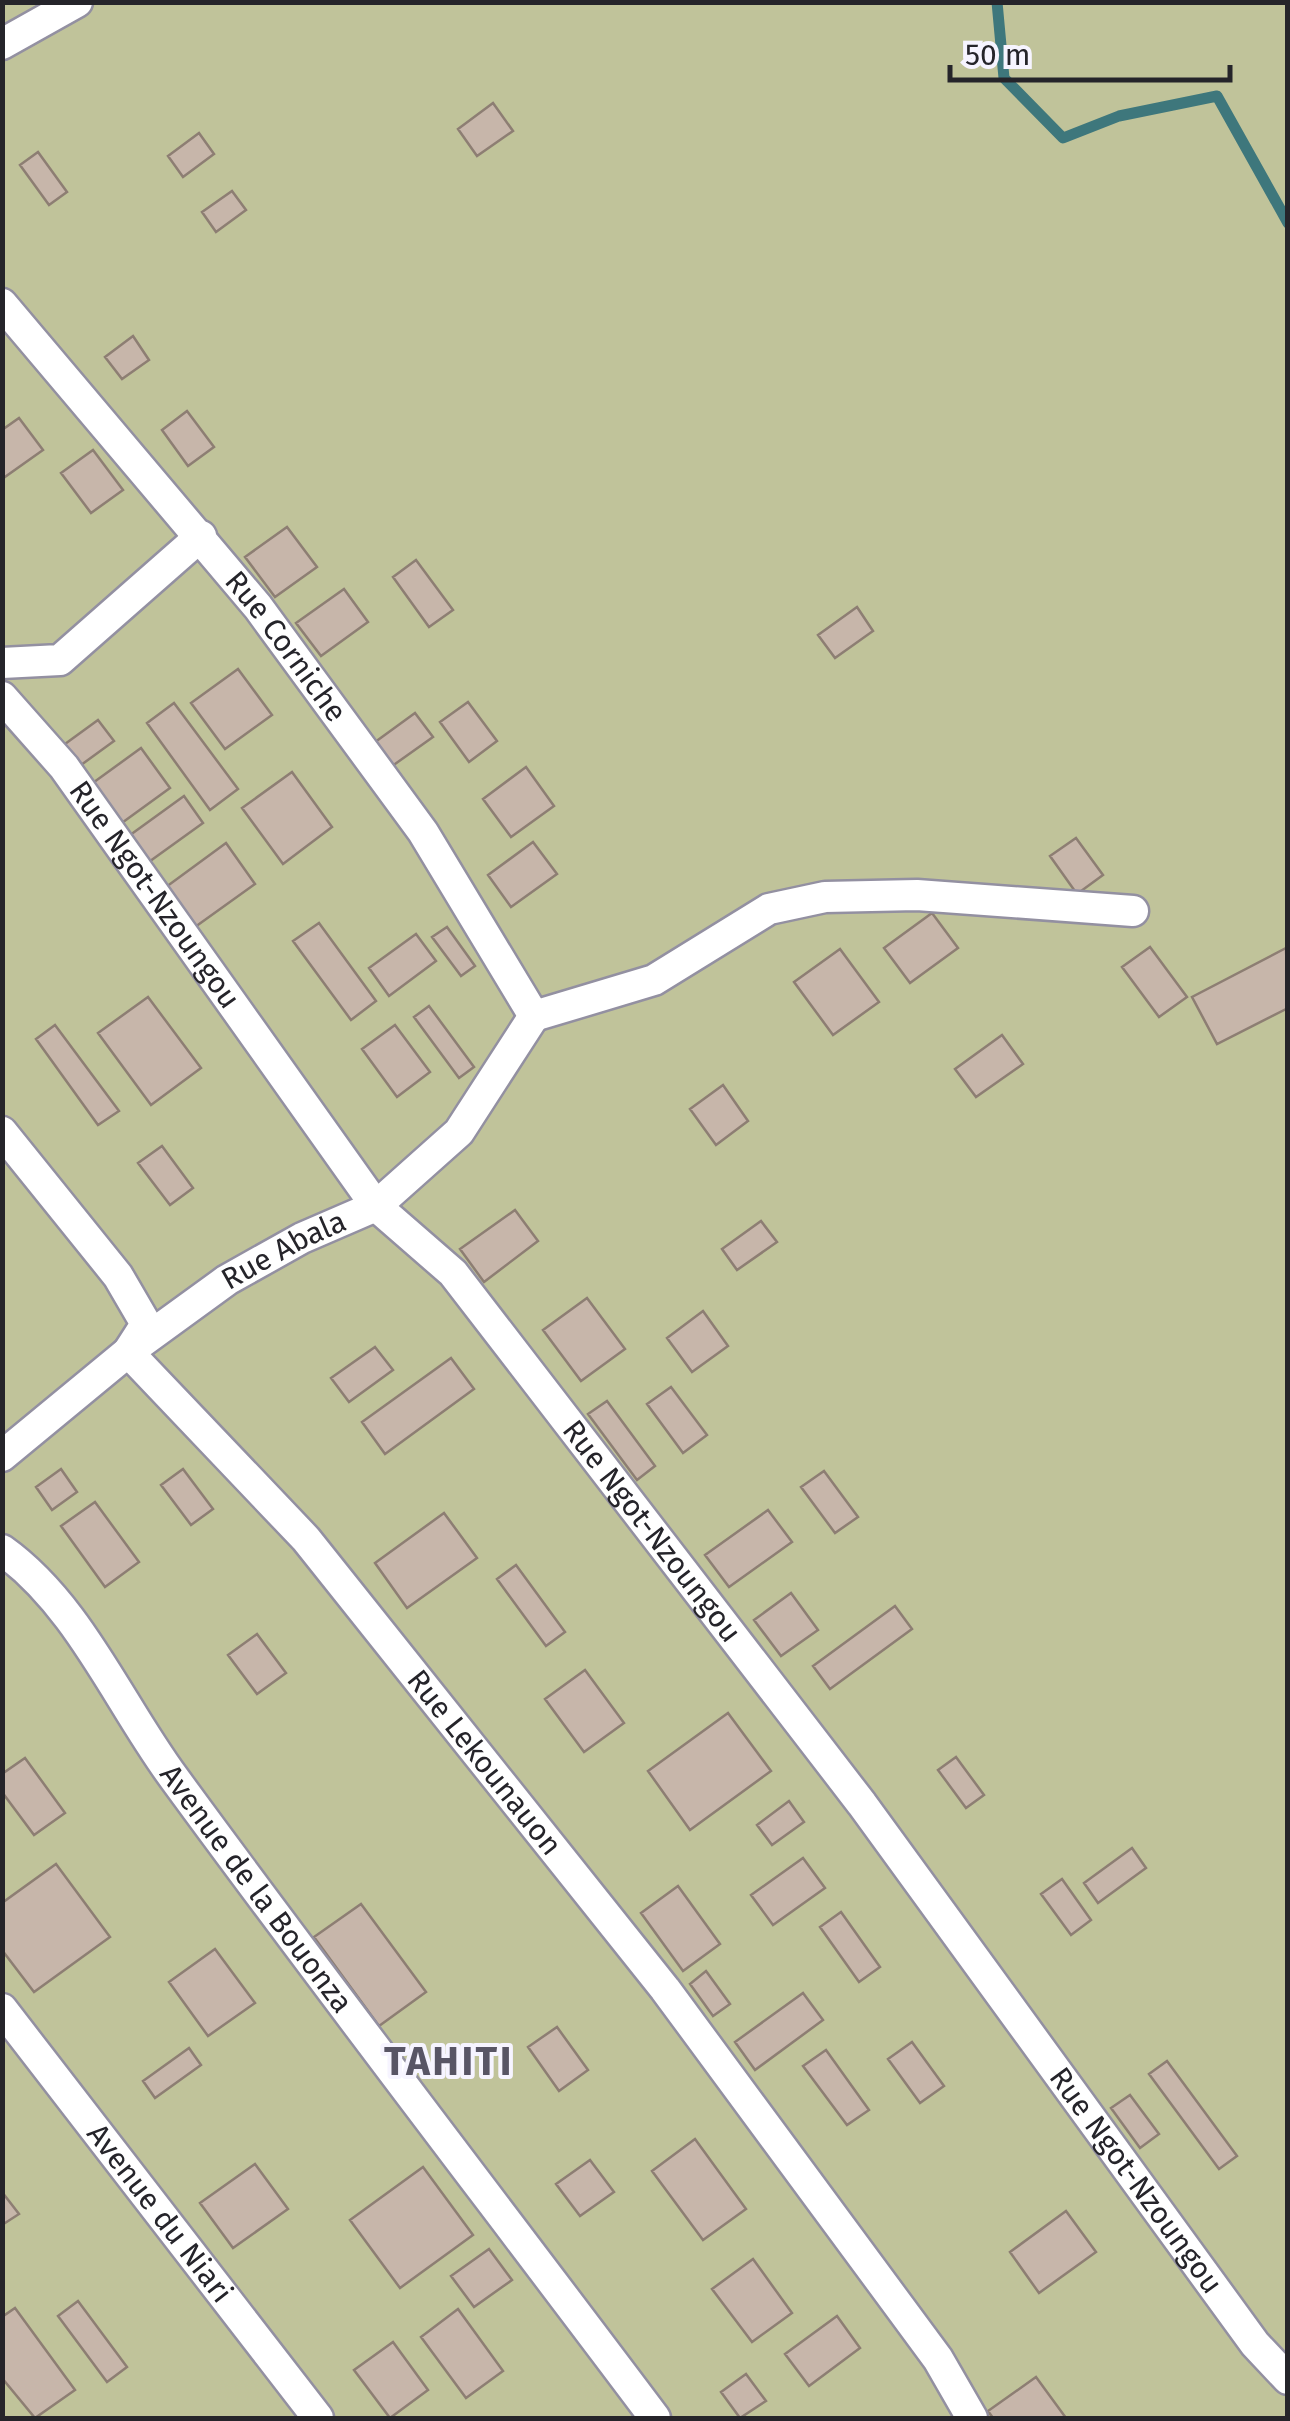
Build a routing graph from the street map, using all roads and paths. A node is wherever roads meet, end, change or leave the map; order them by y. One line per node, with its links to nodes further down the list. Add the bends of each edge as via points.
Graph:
1 (78, 2): 2 (street)
2 (2, 44)
3 (2, 304): 4 (street, Rue Corniche)
4 (201, 536): 5 (street, via 60,660); 8 (street, Rue Corniche, via 423,832)
5 (2, 663)
6 (2, 697): 10 (street, Rue Ngot-Nzoungou, via 64,767)
7 (1133, 911): 8 (street, via 917,895 825,897 769,910 654,980)
8 (534, 1016): 10 (street, Rue Abala, via 459,1132)
9 (2, 1132): 11 (street, via 118,1276 146,1324)
10 (376, 1206): 11 (street, Rue Abala, via 227,1280); 15 (street, Rue Ngot-Nzoungou, via 453,1273 862,1804 1255,2344)
11 (128, 1352): 12 (street, Rue Abala); 18 (street, Rue Lekounauon, via 306,1539 665,1989 938,2360)
12 (2, 1456)
13 (2, 1550): 17 (street, Avenue de la Bouonza, via 27,1568 76,1630 171,1775)
14 (2, 2009): 16 (street, Avenue du Niari)
15 (1288, 2379)
16 (318, 2418)
17 (656, 2418)
18 (972, 2418)

